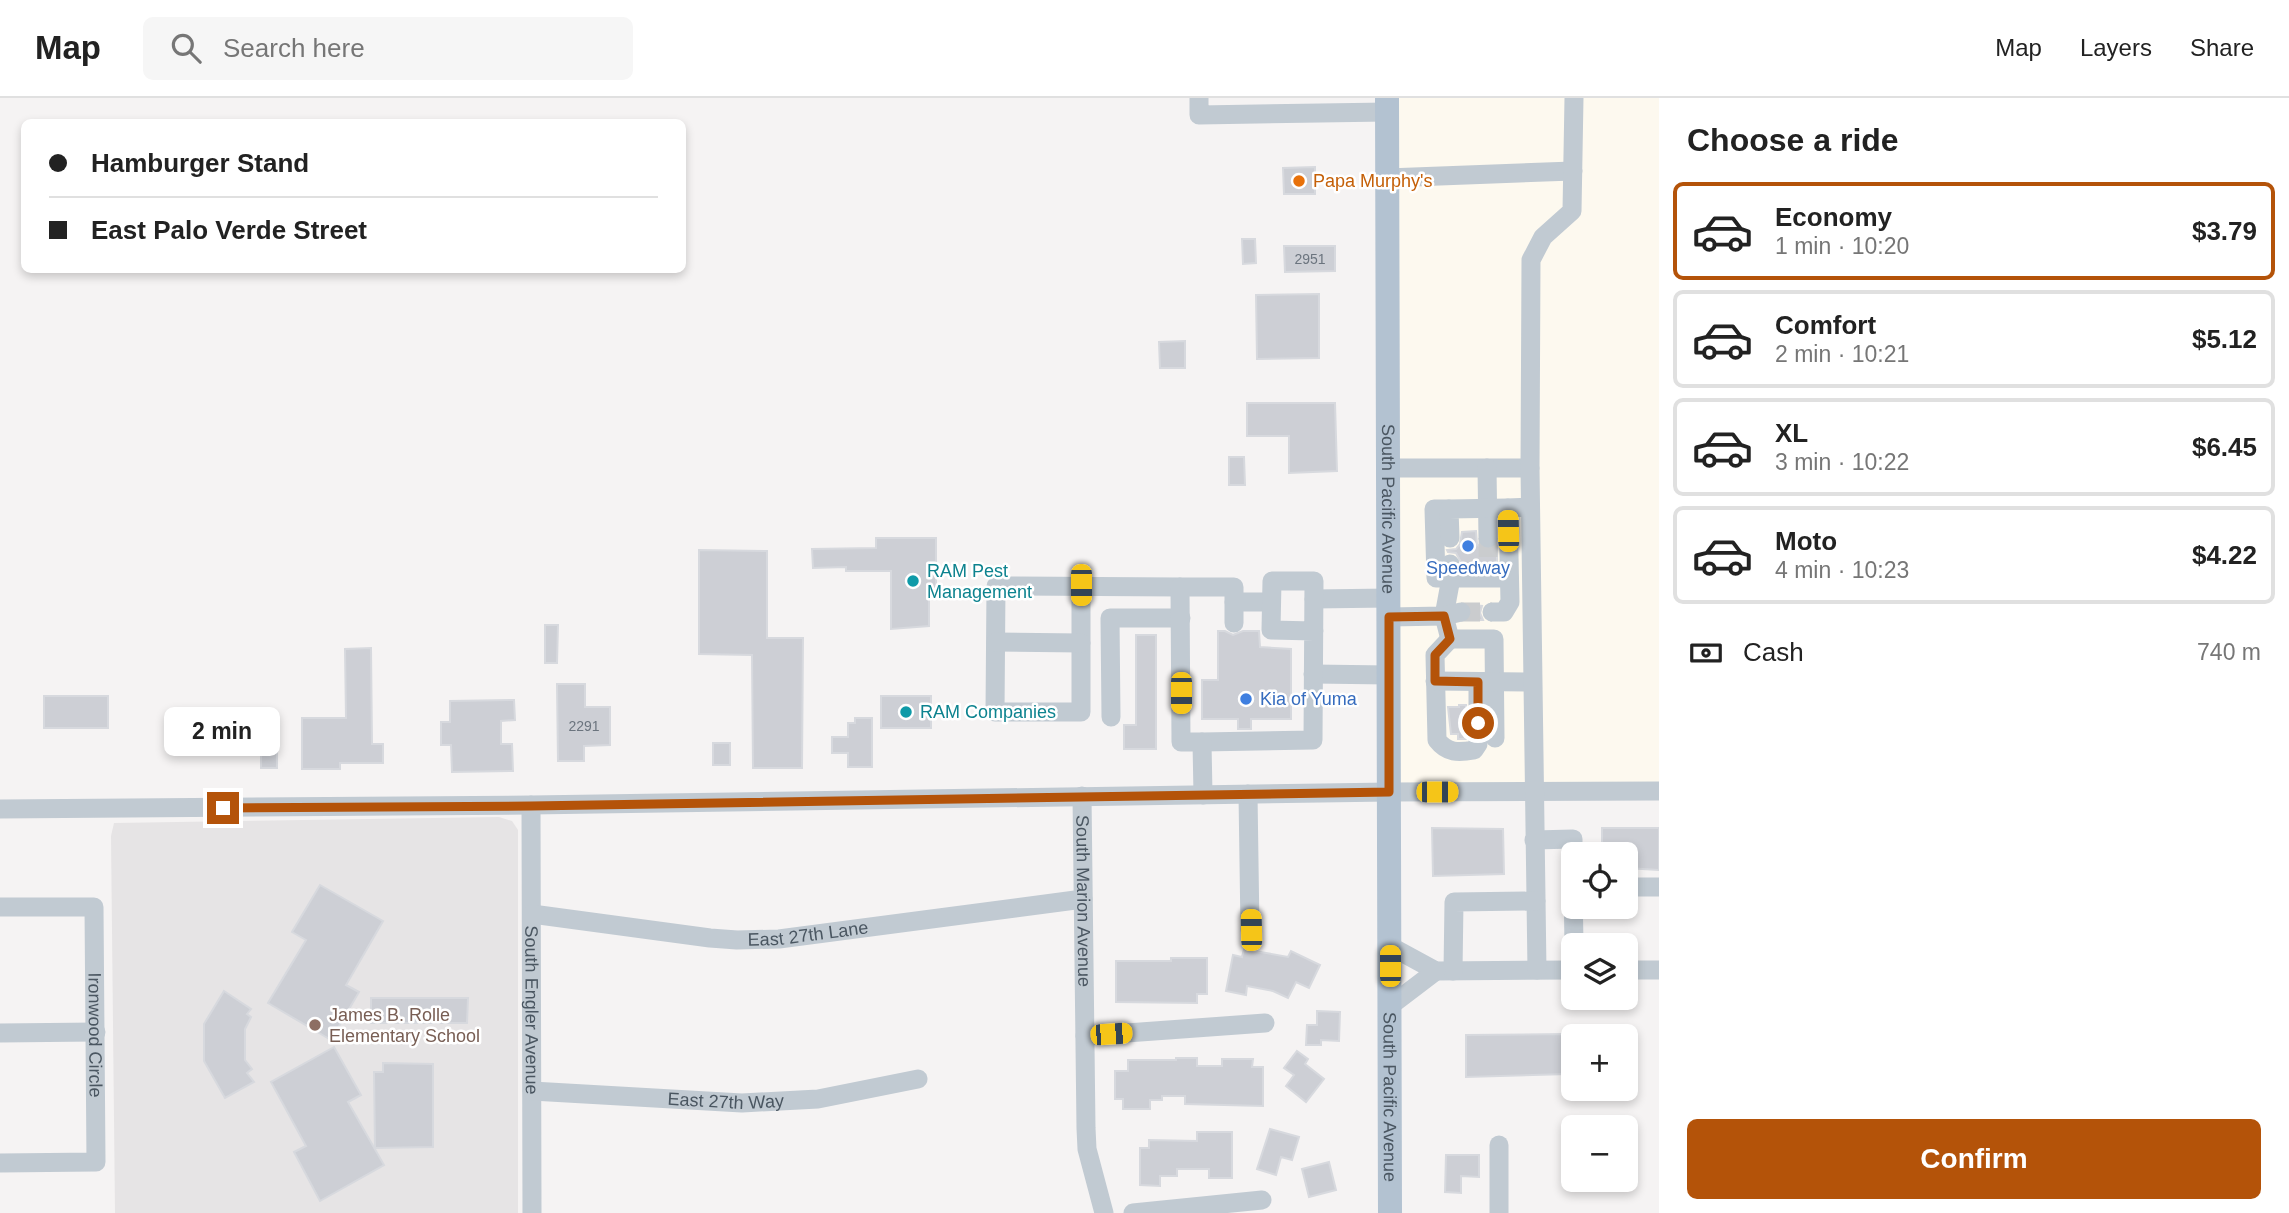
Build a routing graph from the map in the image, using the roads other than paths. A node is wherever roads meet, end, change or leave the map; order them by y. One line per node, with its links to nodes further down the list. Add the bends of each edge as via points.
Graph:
1 (1199, 98): 4 (street, via 1199,116)
2 (1574, 98): 5 (street)
3 (1387, 105): 4 (street); 6 (main road, South Pacific Avenue)
4 (1320, 106)
5 (1573, 171): 6 (street); 9 (street, via 1572,211 1543,237 1531,260)
6 (1387, 178): 7 (main road, South Pacific Avenue)
7 (1388, 468): 8 (street); 23 (main road, South Pacific Avenue)
8 (1487, 468): 9 (street); 11 (street)
9 (1530, 468): 10 (street)
10 (1531, 507): 12 (street); 36 (street)
11 (1488, 508): 12 (street); 13 (street); 15 (street)
12 (1508, 508): 17 (street)
13 (1449, 509): 14 (street); 16 (street, via 1434,509 1436,578)
14 (1450, 538)
15 (1488, 538)
16 (1451, 571): 17 (street, via 1488,571); 25 (street)
17 (1509, 578): 24 (street, via 1510,602 1504,612)
18 (1081, 585): 19 (street); 30 (street, via 996,586); 31 (street)
19 (1180, 587): 21 (street, via 1234,587); 26 (street)
20 (1314, 599): 22 (street, via 1314,581 1272,581); 23 (street); 28 (street)
21 (1234, 602): 22 (street); 27 (street)
22 (1271, 602): 28 (street, via 1271,630)
23 (1389, 608): 25 (street); 33 (main road, South Pacific Avenue)
24 (1492, 612)
25 (1452, 614): 29 (street)
26 (1181, 618): 37 (street, via 1110,618); 39 (street, via 1181,742)
27 (1234, 624)
28 (1314, 631): 32 (street)
29 (1450, 639): 34 (street, via 1435,655); 35 (street, via 1494,639)
30 (996, 642): 31 (street); 31 (street, via 995,712 1081,712)
31 (1081, 643)
32 (1313, 674): 33 (street); 39 (street, via 1313,740)
33 (1389, 675): 42 (main road, South Pacific Avenue)
34 (1435, 681): 35 (street); 35 (street, via 1437,740 1450,752 1474,750 1478,744)
35 (1487, 682): 36 (street); 38 (street)
36 (1532, 682): 40 (street)
37 (1111, 718)
38 (1495, 738)
39 (1202, 742): 44 (street)
40 (1533, 791): 41 (street); 42 (street); 48 (street)
41 (1659, 791)
42 (1389, 792): 43 (street); 57 (main road, South Pacific Avenue)
43 (1248, 794): 44 (street); 56 (street)
44 (1203, 795): 45 (street)
45 (1082, 796): 46 (street); 52 (street, South Marion Avenue)
46 (531, 806): 47 (street); 55 (street, South Engler Avenue)
47 (0, 809)
48 (1534, 840): 49 (street); 53 (street)
49 (1573, 842)
50 (1638, 887): 51 (street)
51 (1659, 887)
52 (1083, 899): 55 (street, East 27th Lane, via 779,939 737,940); 67 (street, South Marion Avenue)
53 (1536, 901): 58 (street); 62 (street, via 1454,902)
54 (0, 907): 65 (street, Ironwood Circle, via 94,907)
55 (532, 914): 69 (street, South Engler Avenue)
56 (1251, 930)
57 (1390, 946): 62 (street); 63 (main road, South Pacific Avenue)
58 (1537, 970): 59 (street); 62 (street)
59 (1561, 970)
60 (1638, 970): 61 (street)
61 (1659, 970)
62 (1444, 971): 63 (street)
63 (1390, 1006): 76 (main road, South Pacific Avenue)
64 (1265, 1023): 67 (street)
65 (96, 1032): 66 (street); 71 (street, Ironwood Circle, via 96,1162)
66 (0, 1033)
67 (1085, 1036): 74 (street, South Marion Avenue, via 1087,1149)
68 (918, 1079): 69 (street, East 27th Way, via 818,1099 741,1103)
69 (532, 1091): 73 (street, South Engler Avenue)
70 (1499, 1145): 77 (street)
71 (0, 1163)
72 (1262, 1200): 75 (street)
73 (532, 1213)
74 (1104, 1213)
75 (1133, 1213)
76 (1390, 1213)
77 (1499, 1213)

